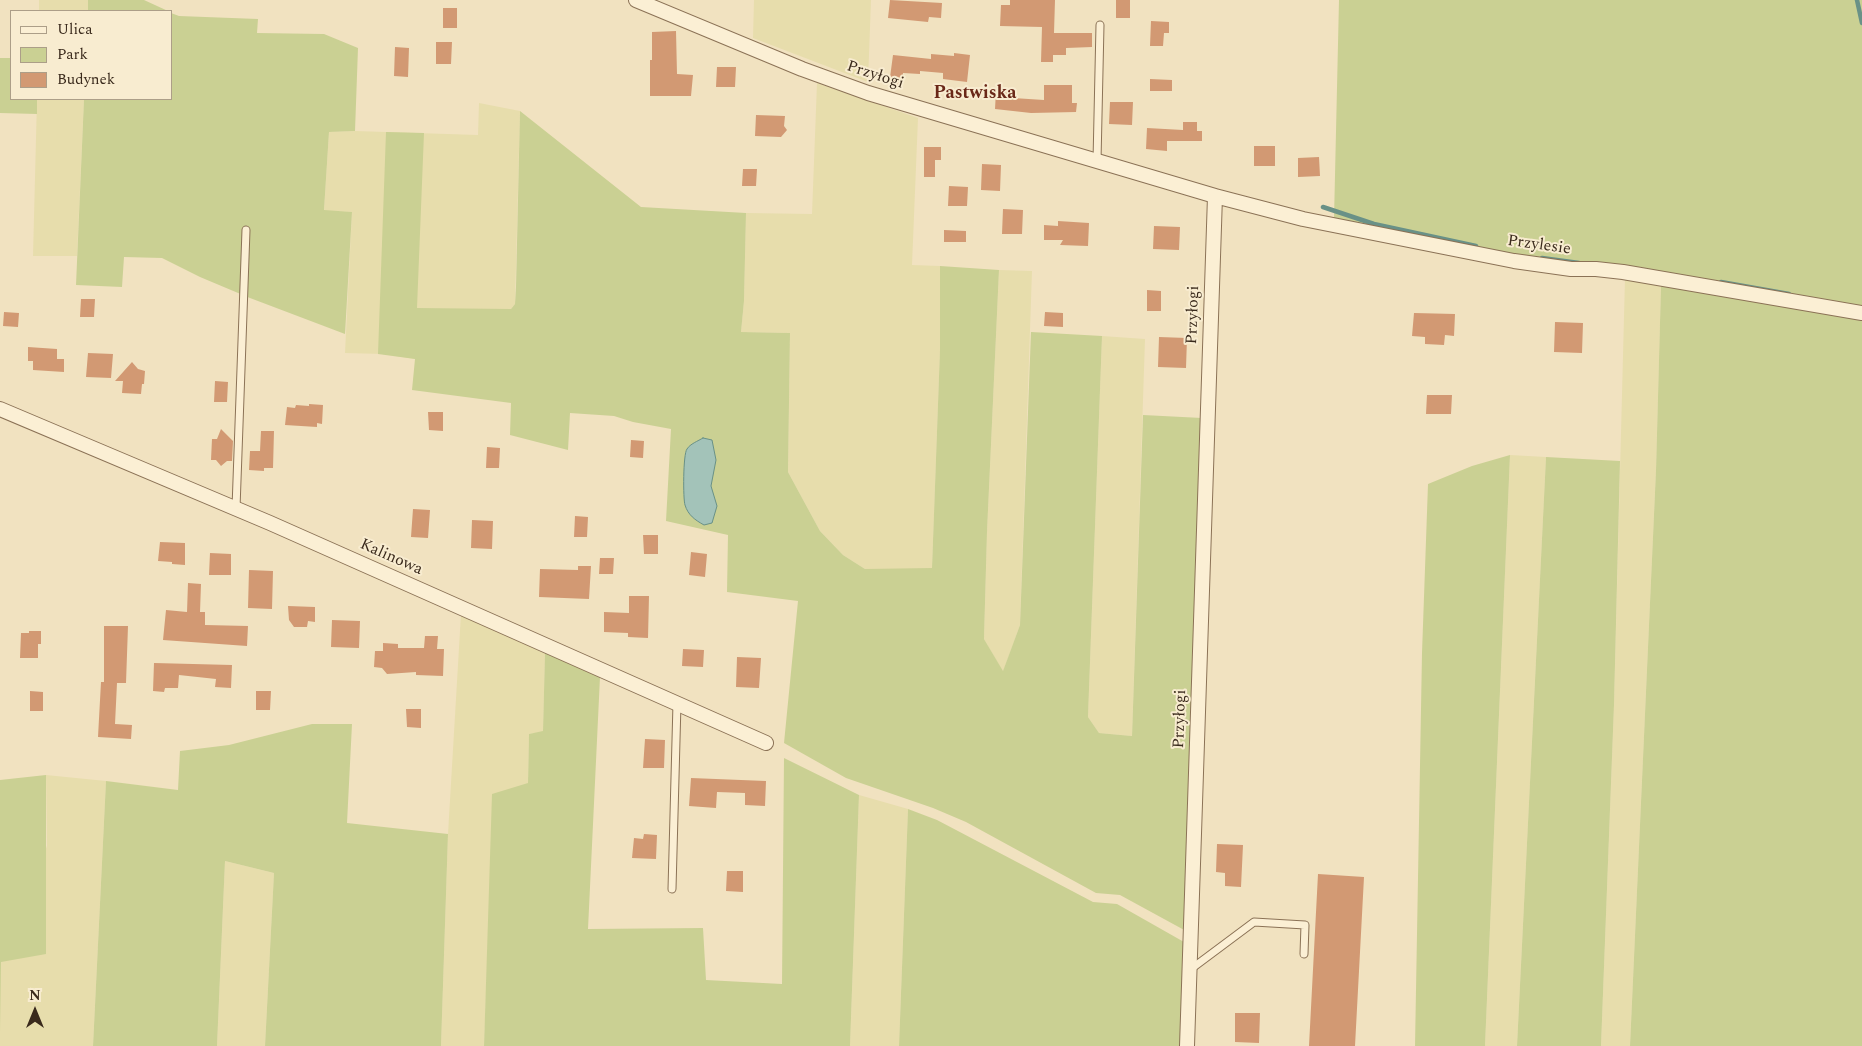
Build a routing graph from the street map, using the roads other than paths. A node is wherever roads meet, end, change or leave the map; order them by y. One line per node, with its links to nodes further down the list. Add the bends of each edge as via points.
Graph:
1 (636, 0): 3 (street, Przyłogi, via 868,93)
2 (1100, 25): 3 (lane)
3 (1097, 161): 4 (street, Przyłogi)
4 (1215, 196): 6 (street, Przylesie, via 1303,219 1514,261 1623,272); 13 (street, Przyłogi)
5 (246, 230): 8 (lane)
6 (1862, 313)
7 (0, 409): 8 (street, Kalinowa)
8 (236, 508): 9 (street, Kalinowa)
9 (677, 703): 10 (street, Kalinowa); 11 (lane)
10 (766, 744)
11 (672, 889)
12 (1304, 954): 13 (lane, via 1305,925 1254,922)
13 (1190, 970): 14 (street, Przyłogi)
14 (1187, 1046)

